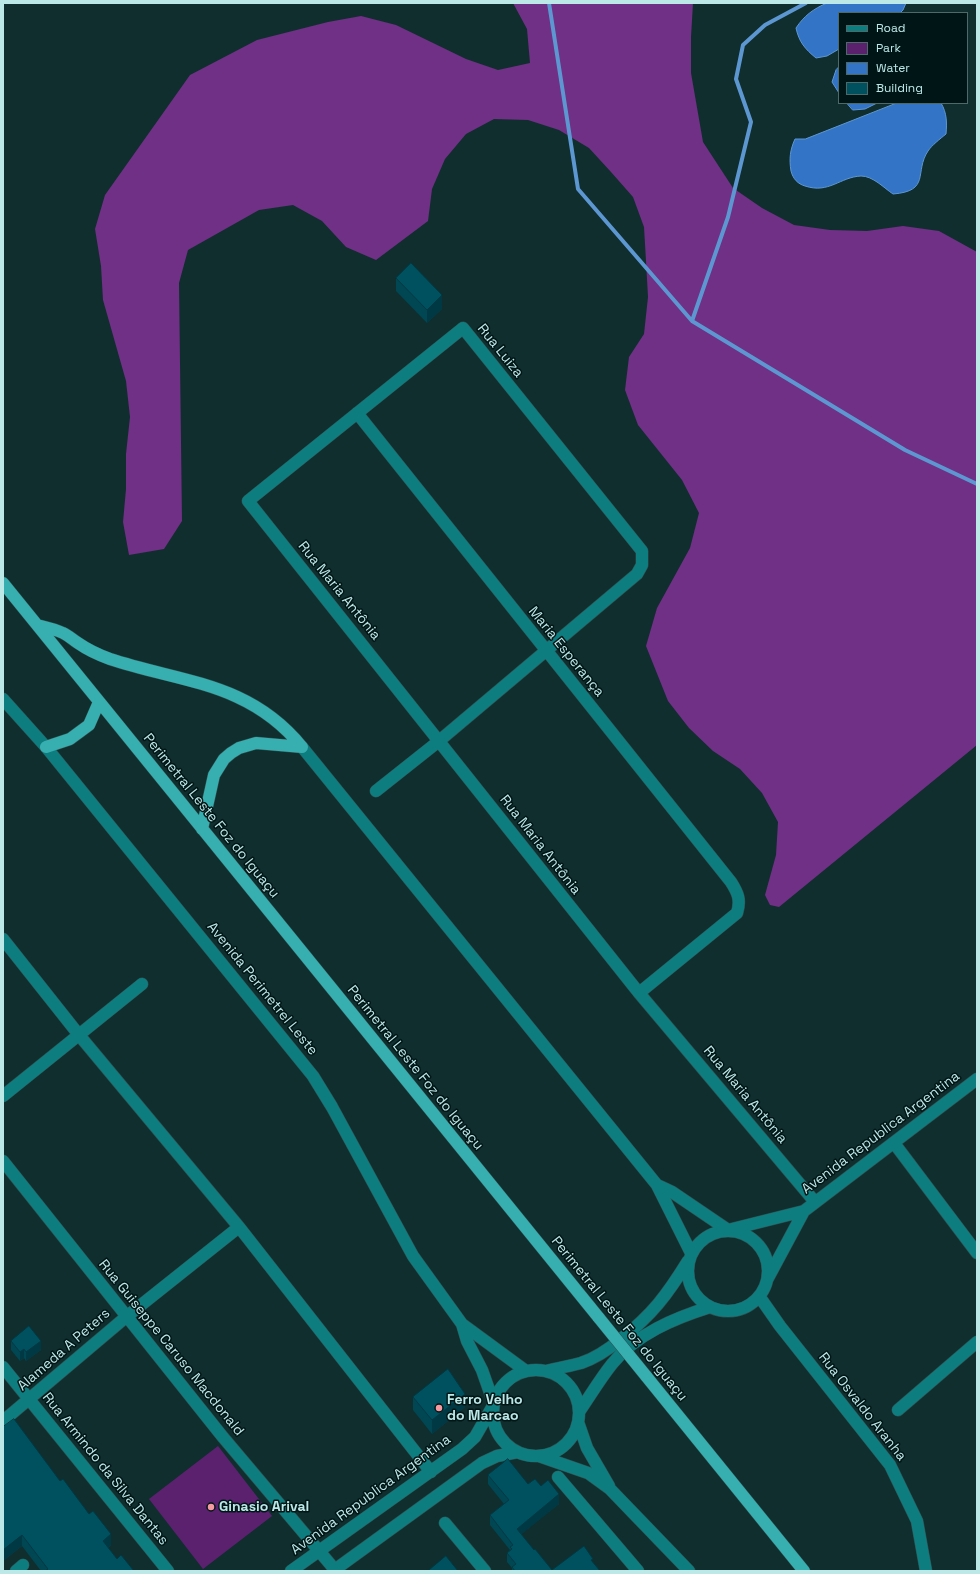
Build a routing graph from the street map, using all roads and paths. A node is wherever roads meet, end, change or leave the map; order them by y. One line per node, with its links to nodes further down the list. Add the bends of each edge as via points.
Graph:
1 (357, 413): 2 (street, Rua Luiza); 5 (street, Maria Esperança); 5 (street, Rua Luiza, via 463,328 642,552 642,565 637,574)
2 (248, 501): 8 (street, Rua Maria Antônia)
3 (3, 583): 4 (highway, Perimetral Leste Foz do Iguaçu)
4 (37, 625): 7 (highway, Perimetral Leste Foz do Iguaçu); 10 (highway, via 63,633 110,659 217,688 236,696 280,724)
5 (545, 651): 8 (street); 15 (street, Maria Esperança, via 739,894 740,905 737,913)
6 (3, 699): 9 (street, Avenida Perimetrel Leste)
7 (99, 702): 9 (highway, via 89,725 70,739); 12 (highway, Perimetral Leste Foz do Iguaçu)
8 (439, 741): 11 (street); 15 (street, Rua Maria Antônia)
9 (46, 747): 32 (street, Avenida Perimetrel Leste, via 313,1076 413,1256)
10 (302, 747): 12 (highway, via 256,743 243,746 231,753 214,775); 21 (street)
11 (376, 791)
12 (202, 829): 55 (highway, Perimetral Leste Foz do Iguaçu, bridge)
13 (3, 939): 16 (street)
14 (142, 984): 16 (street)
15 (639, 993): 22 (street, Rua Maria Antônia)
16 (79, 1035): 18 (street); 24 (street)
17 (977, 1079): 19 (street, Avenida Republica Argentina)
18 (3, 1096)
19 (894, 1143): 22 (street, Avenida Republica Argentina); 26 (street)
20 (3, 1161): 31 (street, Rua Guiseppe Caruso Macdonald)
21 (657, 1185): 25 (street, via 672,1192); 27 (street)
22 (816, 1202): 23 (street, Avenida Republica Argentina)
23 (804, 1212): 25 (street, Avenida Republica Argentina); 28 (street, Avenida Republica Argentina)
24 (239, 1227): 31 (street, Alameda A Peters); 44 (street)
25 (728, 1230): 27 (street, via 719,1231 703,1239); 28 (street, via 745,1234 759,1245 767,1262)
26 (977, 1253)
27 (690, 1257): 30 (street, via 688,1280 691,1288 702,1302); 36 (street, via 671,1290 641,1324 608,1349 581,1363)
28 (767, 1280): 29 (street)
29 (759, 1296): 30 (street, via 753,1302 736,1310 718,1310); 56 (street, Rua Osvaldo Aranha, via 890,1465 917,1521)
30 (710, 1307): 40 (street, via 680,1316 635,1343 613,1363)
31 (126, 1317): 37 (street, Alameda A Peters); 48 (street, Rua Guiseppe Caruso Macdonald)
32 (462, 1324): 35 (street, Avenida Perimetrel Leste); 38 (street, Avenida Perimetrel Leste)
33 (977, 1342): 39 (street)
34 (3, 1367): 37 (street, Rua Armindo da Silva Dantas)
35 (526, 1371): 36 (street); 38 (street, via 509,1380 500,1390)
36 (546, 1371): 40 (street, via 555,1374 570,1386 578,1403)
37 (30, 1400): 41 (street, Alameda A Peters); 49 (street, Rua Armindo da Silva Dantas)
38 (494, 1404): 42 (street, via 493,1413 498,1432 503,1440); 44 (street, Avenida Republica Argentina, via 475,1437)
39 (898, 1410)
40 (579, 1417): 43 (street, via 573,1435 563,1446 551,1453); 46 (street, via 587,1448)
41 (3, 1421)
42 (518, 1452): 43 (street); 51 (street, via 497,1456 482,1463)
43 (537, 1456): 46 (street, via 588,1474)
44 (431, 1472): 48 (street, Avenida Republica Argentina)
45 (558, 1476): 53 (street)
46 (610, 1489): 54 (street)
47 (445, 1523): 52 (street)
48 (319, 1552): 50 (street, Avenida Republica Argentina); 51 (street, Rua Guiseppe Caruso Macdonald)
49 (168, 1571)
50 (291, 1571)
51 (334, 1571)
52 (485, 1571)
53 (638, 1571)
54 (689, 1571)
55 (804, 1571)
56 (926, 1571)

